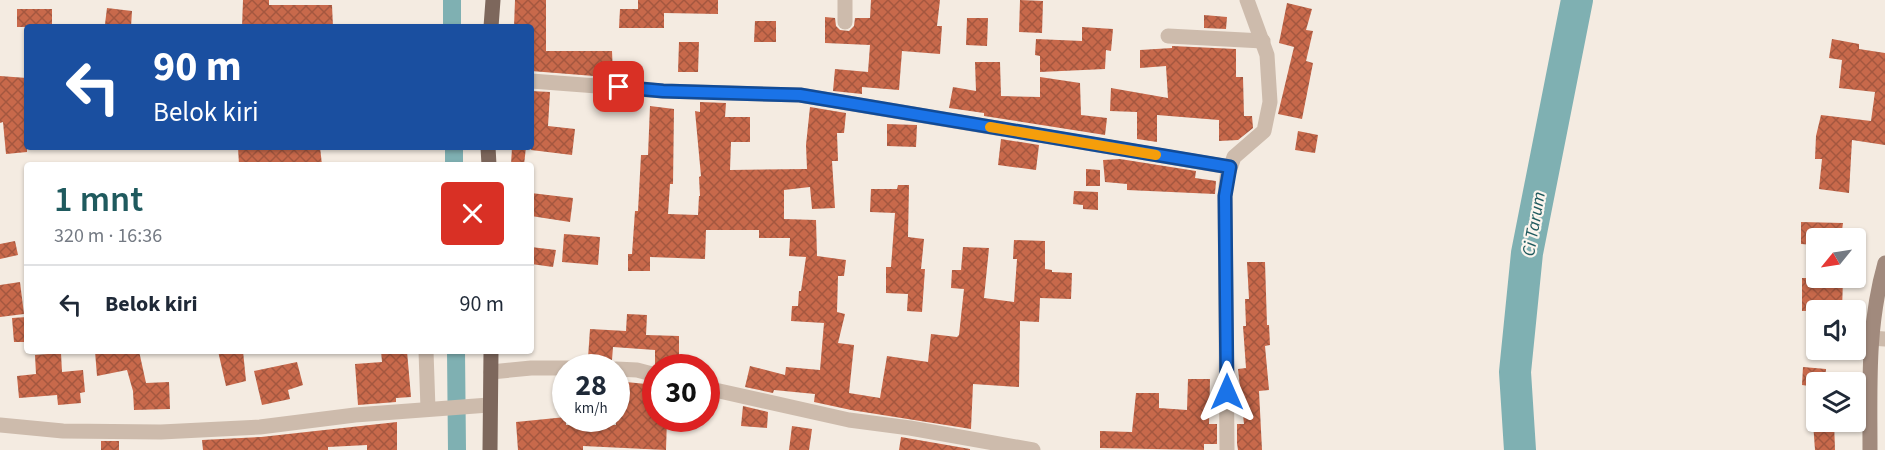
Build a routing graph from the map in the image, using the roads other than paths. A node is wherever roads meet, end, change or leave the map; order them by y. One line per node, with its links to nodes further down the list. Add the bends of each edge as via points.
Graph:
1 (494, 0): 5 (main road)
2 (845, 0): 4 (street)
3 (1247, 0): 7 (street)
4 (845, 22)
5 (491, 24)
6 (1168, 36): 7 (street)
7 (1263, 41): 9 (street, via 1270,82 1264,131 1234,157)
8 (534, 81): 9 (street, via 663,91 800,95)
9 (1230, 167): 22 (street, via 1225,196)
10 (1885, 263): 11 (main road, via 1878,289)
11 (1878, 338): 23 (main road)
12 (426, 354): 18 (street)
13 (491, 354): 15 (main road)
14 (552, 368): 15 (street)
15 (491, 372): 17 (main road)
16 (720, 391): 21 (street, via 849,420)
17 (489, 405): 18 (street); 20 (main road)
18 (432, 409): 19 (street, via 355,414 260,427 161,432 63,431)
19 (0, 425)
20 (490, 450)
21 (1033, 450)
22 (1227, 450)
23 (1870, 450)

